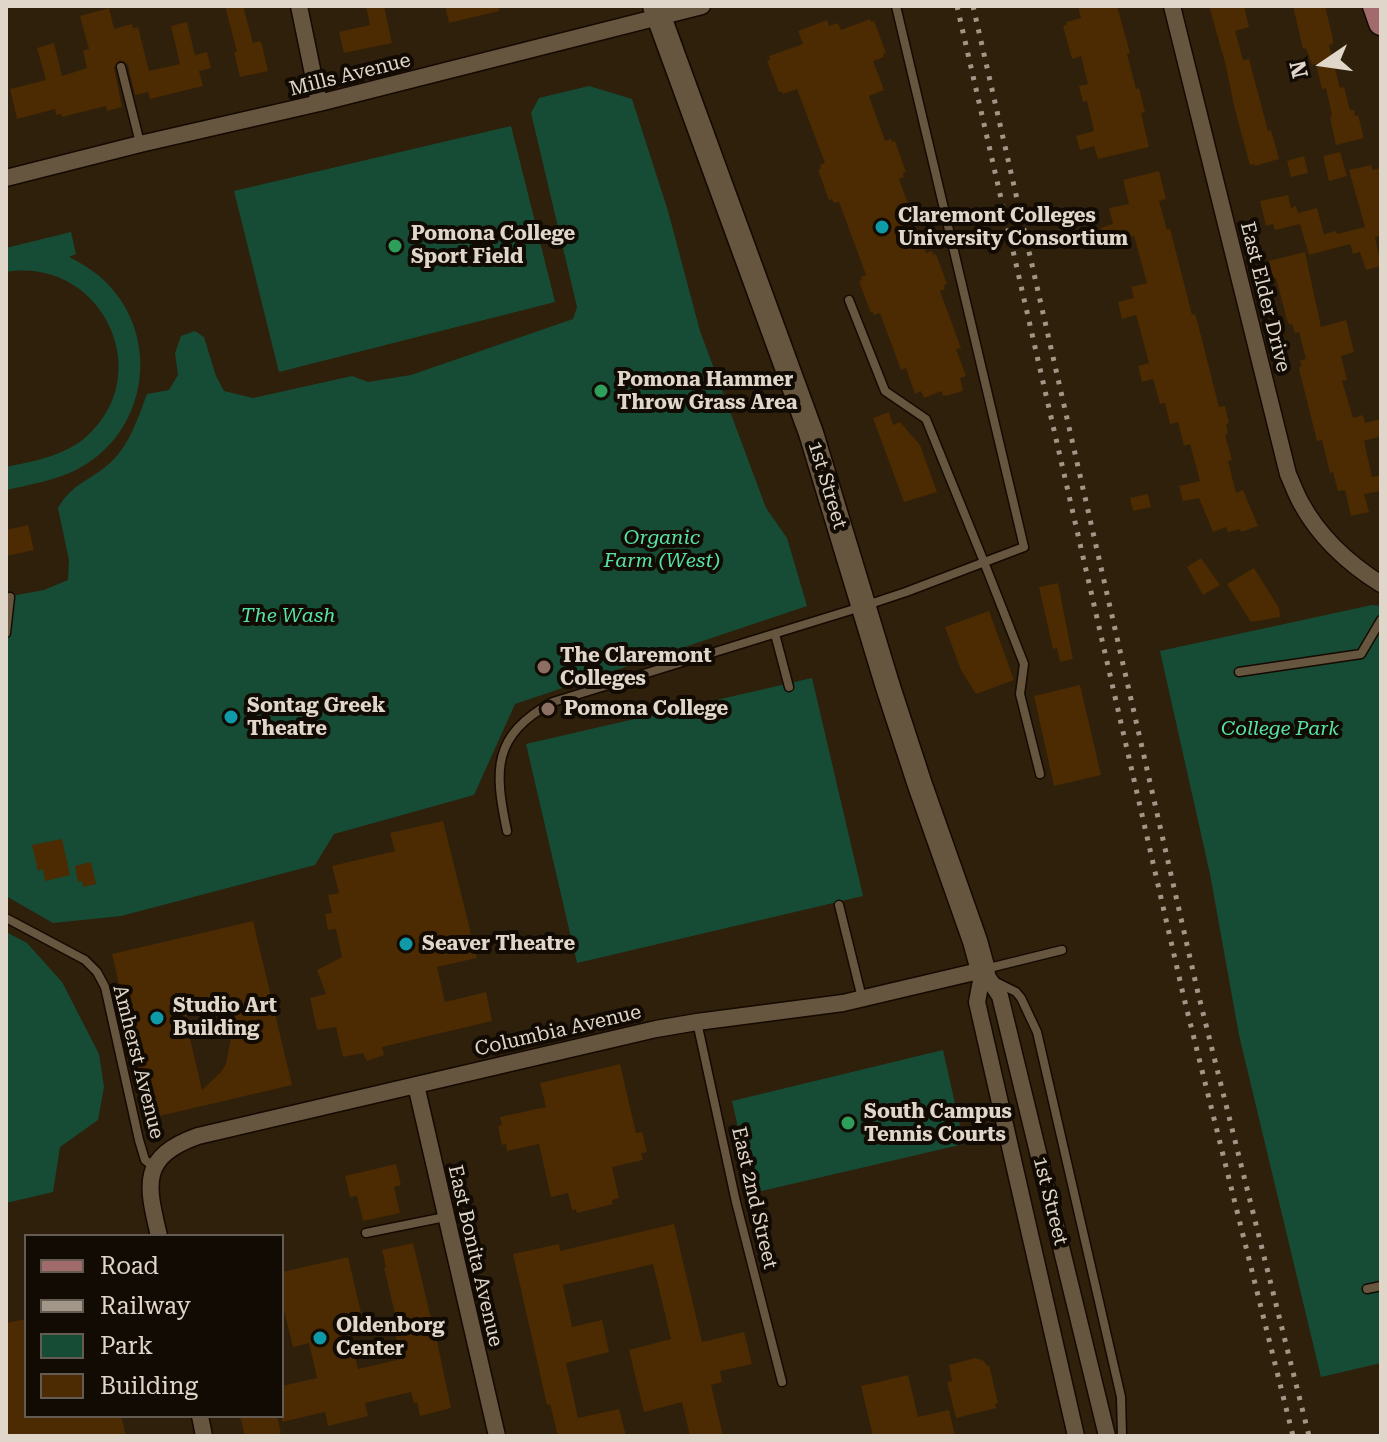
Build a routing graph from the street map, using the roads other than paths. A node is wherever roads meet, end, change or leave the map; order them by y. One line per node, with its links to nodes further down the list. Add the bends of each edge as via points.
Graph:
1 (299, 6): 9 (street)
2 (702, 6): 6 (street, Mills Avenue)
3 (896, 6): 13 (lane, via 1024,547)
4 (1172, 6): 14 (street, East Elder Drive, via 1288,474 1318,529)
5 (1375, 6): 7 (main road)
6 (657, 12): 9 (street, Mills Avenue); 16 (street, 1st Street, via 811,433)
7 (1381, 23)
8 (121, 67): 10 (lane)
9 (319, 103): 10 (street, Mills Avenue)
10 (140, 144): 11 (street, Mills Avenue)
11 (6, 178)
12 (849, 300): 13 (lane, via 885,391 926,419)
13 (984, 562): 16 (lane); 22 (lane, via 1024,664 1020,694)
14 (1381, 584)
15 (10, 597): 18 (lane)
16 (864, 606): 19 (lane); 27 (street, 1st Street)
17 (1381, 620): 20 (lane, via 1361,654)
18 (6, 633)
19 (775, 634): 21 (lane); 23 (lane, via 536,711 520,723 502,757 499,793)
20 (1239, 672)
21 (789, 687)
22 (1040, 774)
23 (507, 831)
24 (839, 905): 28 (lane)
25 (6, 918): 31 (lane, Amherst Avenue, via 85,960 97,972 105,987 139,1140 145,1160)
26 (1062, 950): 27 (lane)
27 (986, 974): 28 (street, Columbia Avenue); 39 (street, 1st Street, via 977,1002); 40 (street, 1st Street, via 1000,996); 41 (lane, via 1016,992 1037,1032 1121,1397)
28 (862, 999): 29 (street, Columbia Avenue)
29 (697, 1022): 30 (street, Columbia Avenue); 37 (lane, East 2nd Street)
30 (416, 1085): 31 (street, Columbia Avenue, via 198,1136 171,1149); 32 (street, East Bonita Avenue)
31 (154, 1167): 34 (street, via 150,1197)
32 (445, 1217): 33 (lane); 38 (street, East Bonita Avenue)
33 (366, 1233)
34 (159, 1234)
35 (1381, 1286): 36 (lane)
36 (1367, 1289)
37 (782, 1382)
38 (497, 1436)
39 (1076, 1436)
40 (1107, 1436)
41 (1122, 1436)

